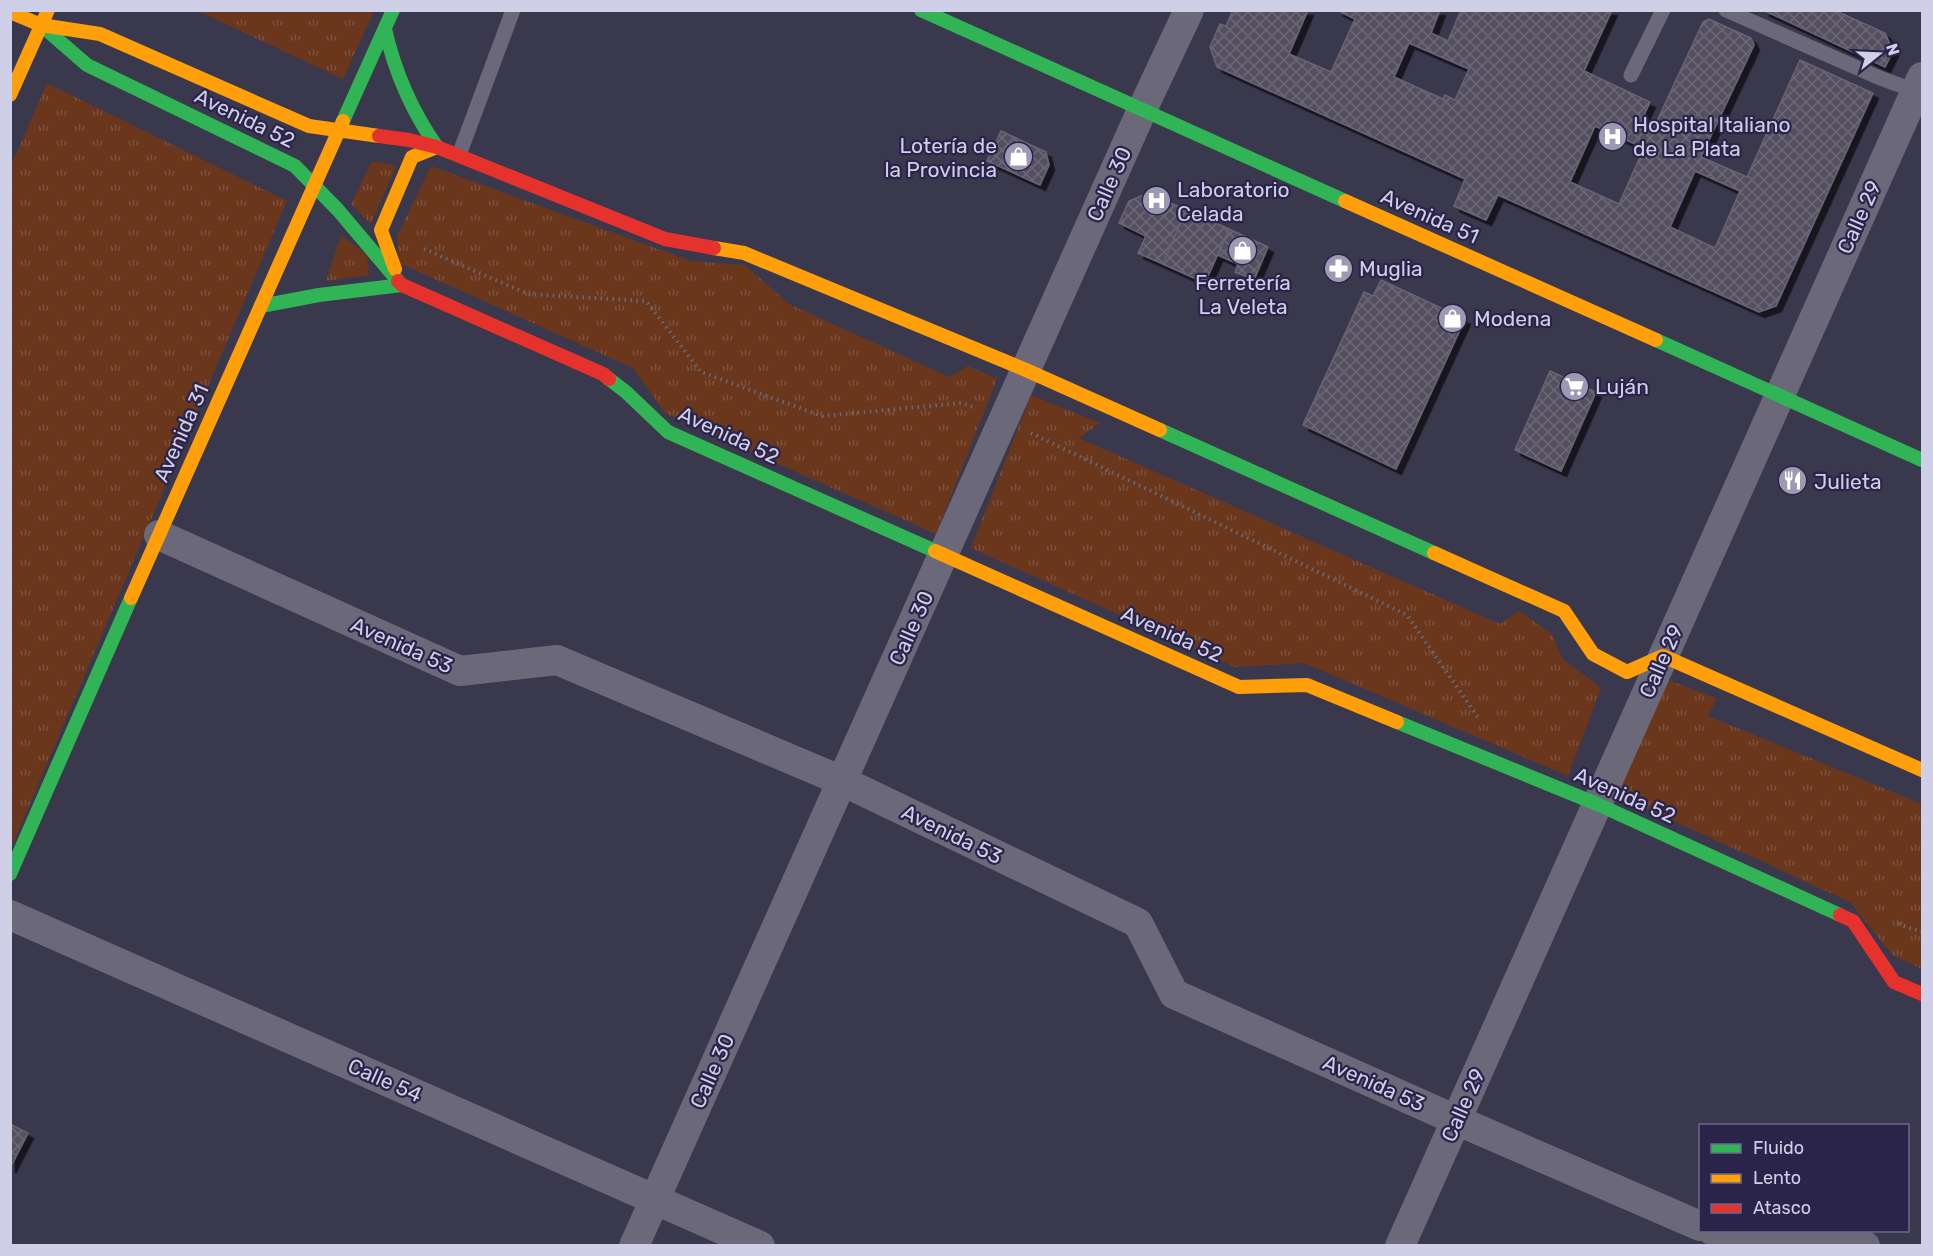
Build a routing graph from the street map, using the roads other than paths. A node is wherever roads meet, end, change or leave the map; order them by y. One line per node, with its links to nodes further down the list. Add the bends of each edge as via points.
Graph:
1 (48, 10): 9 (main road)
2 (393, 10): 10 (main road, Avenida 31)
3 (513, 10): 17 (lane)
4 (921, 10): 14 (main road, Avenida 51)
5 (1190, 10): 14 (street, Calle 30)
6 (1663, 10): 11 (lane)
7 (1726, 10): 12 (lane, via 1880,78)
8 (10, 12): 9 (main road, Avenida 52)
9 (41, 26): 13 (main road); 15 (main road, Avenida 52, via 100,34 309,126); 18 (main road, Avenida 52, via 87,65 295,166)
10 (385, 29): 15 (main road, Avenida 31); 16 (main road, via 402,92)
11 (1631, 75)
12 (1919, 84): 22 (street, Calle 29)
13 (10, 95)
14 (1142, 110): 21 (street, Calle 30); 22 (main road, Avenida 51)
15 (340, 130): 16 (main road, Avenida 52); 18 (main road, Avenida 31)
16 (437, 147): 17 (main road, Avenida 52); 19 (main road, via 412,157 381,230)
17 (459, 155): 21 (main road, Avenida 52, via 665,239 744,253)
18 (316, 186): 19 (main road, Avenida 52); 20 (main road, Avenida 31)
19 (402, 285): 20 (main road); 25 (main road, Avenida 52, via 603,375 668,432)
20 (261, 306): 24 (main road, Avenida 31)
21 (1026, 370): 25 (street, Calle 30); 26 (main road, Avenida 52, via 1564,611 1593,654 1627,672)
22 (1779, 396): 23 (main road, Avenida 51); 26 (street, Calle 29)
23 (1923, 460)
24 (159, 535): 28 (street, Avenida 53, via 460,671 557,660); 30 (main road, Avenida 31)
25 (944, 555): 28 (street, Calle 30); 29 (main road, Avenida 52, via 1239,687 1306,685)
26 (1664, 656): 27 (main road); 29 (street, Calle 29)
27 (1923, 770)
28 (842, 781): 33 (street, Avenida 53, via 1138,923 1174,994); 34 (street, Calle 30)
29 (1598, 804): 32 (main road, Avenida 52, via 1853,921 1894,982); 33 (street, Calle 29)
30 (10, 874)
31 (10, 915): 34 (street, Calle 54)
32 (1923, 994)
33 (1456, 1120): 35 (street, Avenida 53); 41 (street, Calle 29)
34 (655, 1198): 39 (street, Calle 30); 40 (street, Calle 54)
35 (1699, 1225)
36 (1716, 1232): 37 (street, via 1743,1244)
37 (1825, 1232)
38 (1834, 1232): 42 (street)
39 (634, 1245)
40 (760, 1245)
41 (1400, 1245)
42 (1865, 1245)

